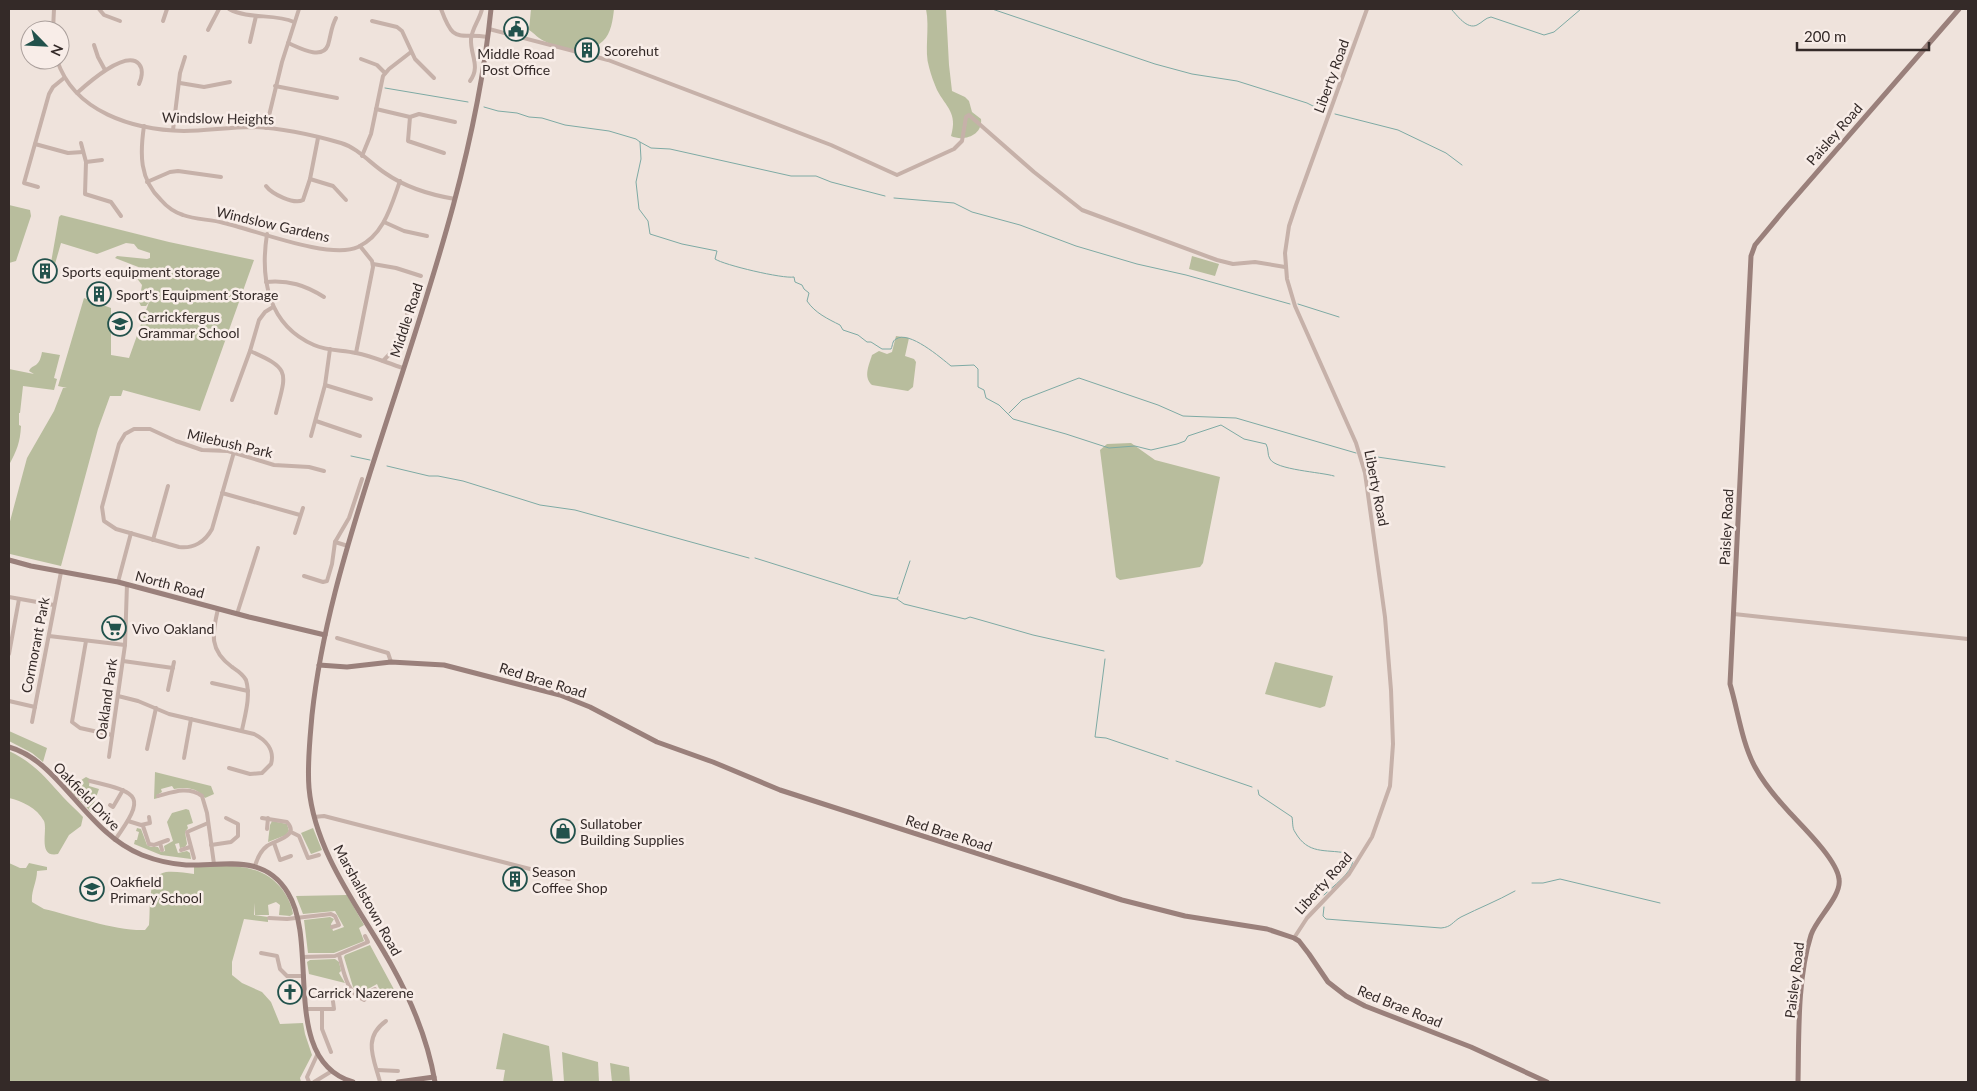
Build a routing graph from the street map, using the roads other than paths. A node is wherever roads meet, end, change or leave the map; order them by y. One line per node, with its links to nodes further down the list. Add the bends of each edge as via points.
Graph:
1 (99, 9): 13 (street, via 104,15)
2 (167, 9): 14 (street)
3 (219, 9): 18 (street)
4 (229, 9): 11 (street)
5 (299, 9): 16 (street)
6 (440, 9): 19 (street, via 452,32)
7 (482, 9): 19 (street)
8 (491, 9): 17 (street, Middle Road)
9 (1367, 9): 67 (street, Liberty Road, via 1289,226)
10 (1959, 9): 108 (street, Paisley Road, via 1785,208 1755,246 1751,256)
11 (256, 16): 16 (street); 21 (street)
12 (336, 18): 22 (street, via 323,51 308,51)
13 (120, 21)
14 (163, 21)
15 (372, 21): 24 (street, via 401,29)
16 (294, 22): 22 (street)
17 (489, 29): 20 (street, Middle Road); 67 (street, via 608,60 831,145 897,175 954,148 962,141 966,117 970,115 1034,172 1086,212 1217,260)
18 (208, 30)
19 (471, 37): 20 (street); 32 (street, via 476,69)
20 (488, 37): 59 (street, Middle Road, via 476,113)
21 (250, 42)
22 (288, 43): 36 (street)
23 (94, 45): 28 (street)
24 (411, 52): 29 (street); 31 (street)
25 (186, 57): 35 (street)
26 (361, 59): 29 (street, via 377,65)
27 (60, 70): 30 (street, Windslow Heights)
28 (106, 70): 34 (street, via 133,60 142,69); 37 (street)
29 (385, 73): 39 (street)
30 (64, 78): 37 (street, Windslow Heights); 47 (street, via 49,94)
31 (434, 78)
32 (470, 81)
33 (230, 82): 35 (street, via 204,87)
34 (139, 84)
35 (180, 84): 44 (street)
36 (275, 86): 38 (street); 43 (street)
37 (77, 93): 42 (street, Windslow Heights, via 108,115)
38 (337, 98)
39 (376, 109): 40 (street); 50 (street)
40 (410, 117): 41 (street, via 418,114); 49 (street, via 408,141)
41 (454, 122)
42 (144, 126): 44 (street, Windslow Heights); 56 (street, via 141,156)
43 (266, 128): 44 (street, Windslow Heights); 45 (street, Windslow Heights)
44 (174, 130)
45 (318, 138): 50 (street, Windslow Heights, via 345,144); 54 (street)
46 (81, 143): 48 (street)
47 (35, 144): 48 (street, via 68,153); 58 (street, via 24,182)
48 (83, 152): 52 (street)
49 (444, 153)
50 (362, 156): 55 (street, Windslow Heights)
51 (102, 160): 52 (street)
52 (86, 162): 61 (street, via 85,194 111,202)
53 (222, 177): 56 (street, via 178,171)
54 (310, 179): 57 (street, via 305,197 299,202 270,191); 60 (street, via 331,185)
55 (400, 181): 59 (street, Windslow Heights); 62 (street)
56 (147, 182): 63 (street, Windslow Gardens, via 161,201 178,213)
57 (266, 186)
58 (38, 187)
59 (455, 199): 77 (street, Middle Road)
60 (346, 200)
61 (121, 216)
62 (384, 222): 64 (street); 65 (street)
63 (267, 234): 65 (street, Windslow Gardens, via 323,249); 69 (street)
64 (426, 236)
65 (360, 246): 66 (street)
66 (373, 264): 68 (street); 75 (street)
67 (1285, 267): 169 (street, Liberty Road, via 1295,306 1356,443 1365,473 1386,625 1393,744 1390,786 1372,837 1350,874 1306,918)
68 (422, 276)
69 (266, 282): 70 (street, via 298,283); 71 (street)
70 (324, 297)
71 (273, 307): 73 (street, via 300,336 315,346); 74 (street, via 259,320)
72 (407, 308): 76 (street, via 403,340)
73 (330, 349): 75 (street); 78 (street)
74 (250, 351): 80 (street); 81 (street, via 276,363 282,370 283,384)
75 (356, 353): 76 (street)
76 (383, 361): 77 (street)
77 (403, 368): 96 (street, Middle Road)
78 (324, 385): 79 (street); 82 (street)
79 (372, 399)
80 (232, 400)
81 (276, 413)
82 (316, 421): 83 (street); 84 (street)
83 (311, 436)
84 (360, 436)
85 (234, 452): 86 (street, Milebush Park, via 274,465 308,466); 89 (street); 93 (street, Milebush Park, via 202,450 146,428 127,432 120,444 102,511 104,521)
86 (324, 471)
87 (362, 479): 95 (street, via 349,518)
88 (168, 486): 94 (street)
89 (222, 493): 91 (street); 94 (street, via 212,529 202,542 185,547)
90 (302, 508): 91 (street)
91 (300, 515): 92 (street)
92 (295, 533)
93 (131, 534): 94 (street); 101 (street)
94 (153, 540)
95 (335, 542): 96 (street); 100 (street, via 326,582)
96 (348, 546): 109 (street, Middle Road)
97 (258, 548): 107 (street)
98 (9, 560): 99 (street, North Road)
99 (61, 572): 101 (street, North Road); 105 (street, Cormorant Park)
100 (304, 576)
101 (118, 582): 102 (street, North Road)
102 (126, 584): 106 (street, North Road); 114 (street, Oakland Park)
103 (9, 597): 104 (street)
104 (19, 599): 105 (street); 115 (street)
105 (54, 606): 110 (street, Cormorant Park)
106 (218, 609): 107 (street, North Road); 123 (street, via 214,627 215,648 224,661 243,676)
107 (237, 614): 109 (street, North Road)
108 (1734, 614): 112 (street); 193 (street, Paisley Road, via 1730,684 1754,766 1816,841 1839,877 1837,891 1811,934 1805,962)
109 (325, 635): 119 (street, Marshallstown Road)
110 (49, 636): 113 (street); 126 (street, Cormorant Park)
111 (337, 638): 118 (street, via 388,652)
112 (1968, 640)
113 (86, 641): 114 (street); 131 (street, via 72,722 80,728)
114 (125, 645): 116 (street, Oakland Park)
115 (9, 654)
116 (123, 661): 120 (street); 124 (street, Oakland Park)
117 (174, 662): 120 (street)
118 (391, 662): 119 (street, Red Brae Road, via 347,667); 169 (street, Red Brae Road, via 424,662 467,669 560,695 657,742 799,797 1122,900 1185,916 1267,929)
119 (319, 665): 142 (street, Marshallstown Road, via 309,768)
120 (172, 668): 122 (street)
121 (212, 683): 123 (street)
122 (168, 690)
123 (248, 691): 130 (street)
124 (118, 696): 127 (street); 131 (street, Oakland Park)
125 (9, 702): 126 (street)
126 (35, 706): 129 (street, Cormorant Park)
127 (156, 708): 128 (street); 133 (street)
128 (191, 718): 130 (street); 135 (street)
129 (32, 722)
130 (242, 730): 136 (street, via 258,736 269,746 271,764 258,774)
131 (112, 736): 134 (street, Oakland Park)
132 (9, 747): 151 (street, Oakfield Drive, via 43,766)
133 (147, 749)
134 (109, 757)
135 (184, 758)
136 (229, 768)
137 (90, 781): 138 (street)
138 (123, 790): 140 (street); 146 (street, via 135,801)
139 (158, 796): 147 (street, via 183,790 196,793 203,799)
140 (113, 807)
141 (148, 817): 148 (street, via 150,823)
142 (314, 817): 164 (street, via 324,816); 186 (street, Marshallstown Road, via 335,869 407,995 418,1020)
143 (226, 818): 155 (street, via 237,823 239,831 235,840)
144 (262, 818): 145 (street)
145 (268, 818): 149 (street); 150 (street, via 287,822)
146 (128, 821): 148 (street); 151 (street)
147 (208, 823): 155 (street); 156 (street, via 188,831)
148 (143, 826): 153 (street, via 148,843)
149 (267, 829)
150 (291, 832): 154 (street); 159 (street, via 300,836 308,858)
151 (115, 840): 162 (street, Oakfield Drive, via 140,854 166,862)
152 (168, 840): 153 (street)
153 (160, 843): 157 (street)
154 (274, 843): 160 (street, via 280,860); 163 (street, via 264,849)
155 (211, 845): 162 (street)
156 (190, 847): 158 (street); 161 (street)
157 (162, 850)
158 (181, 850)
159 (319, 854)
160 (290, 856)
161 (194, 858)
162 (214, 864): 163 (street, Oakfield Drive)
163 (254, 866): 165 (street, Oakfield Drive, via 282,884)
164 (569, 879)
165 (298, 917): 166 (street); 167 (street, via 332,914 339,925); 172 (street, Oakfield Drive)
166 (269, 918)
167 (332, 927)
168 (365, 936): 171 (street, via 368,942)
169 (1294, 938): 192 (street, Red Brae Road, via 1328,982 1346,996 1470,1046)
170 (261, 954): 173 (street, via 277,956 280,969 287,976)
171 (339, 955): 172 (street); 175 (street, via 353,993 364,1000 375,989)
172 (302, 957): 173 (street, Oakfield Drive)
173 (304, 976): 176 (street, Oakfield Drive)
174 (318, 991): 177 (street, via 331,993 334,997 334,1009)
175 (378, 995)
176 (306, 1009): 177 (street); 180 (street, Oakfield Drive)
177 (322, 1009): 179 (street, via 323,1035)
178 (386, 1021): 181 (street, via 371,1040)
179 (330, 1052)
180 (318, 1053): 182 (street, Oakfield Drive); 187 (street, via 307,1077)
181 (377, 1070): 183 (street); 190 (street)
182 (332, 1071): 188 (street); 189 (street, Oakfield Drive)
183 (392, 1071): 184 (street); 185 (street)
184 (398, 1071)
185 (392, 1077)
186 (435, 1080): 191 (street)
187 (310, 1082)
188 (314, 1082)
189 (353, 1082)
190 (380, 1082)
191 (398, 1082)
192 (1547, 1082)
193 (1798, 1082)

